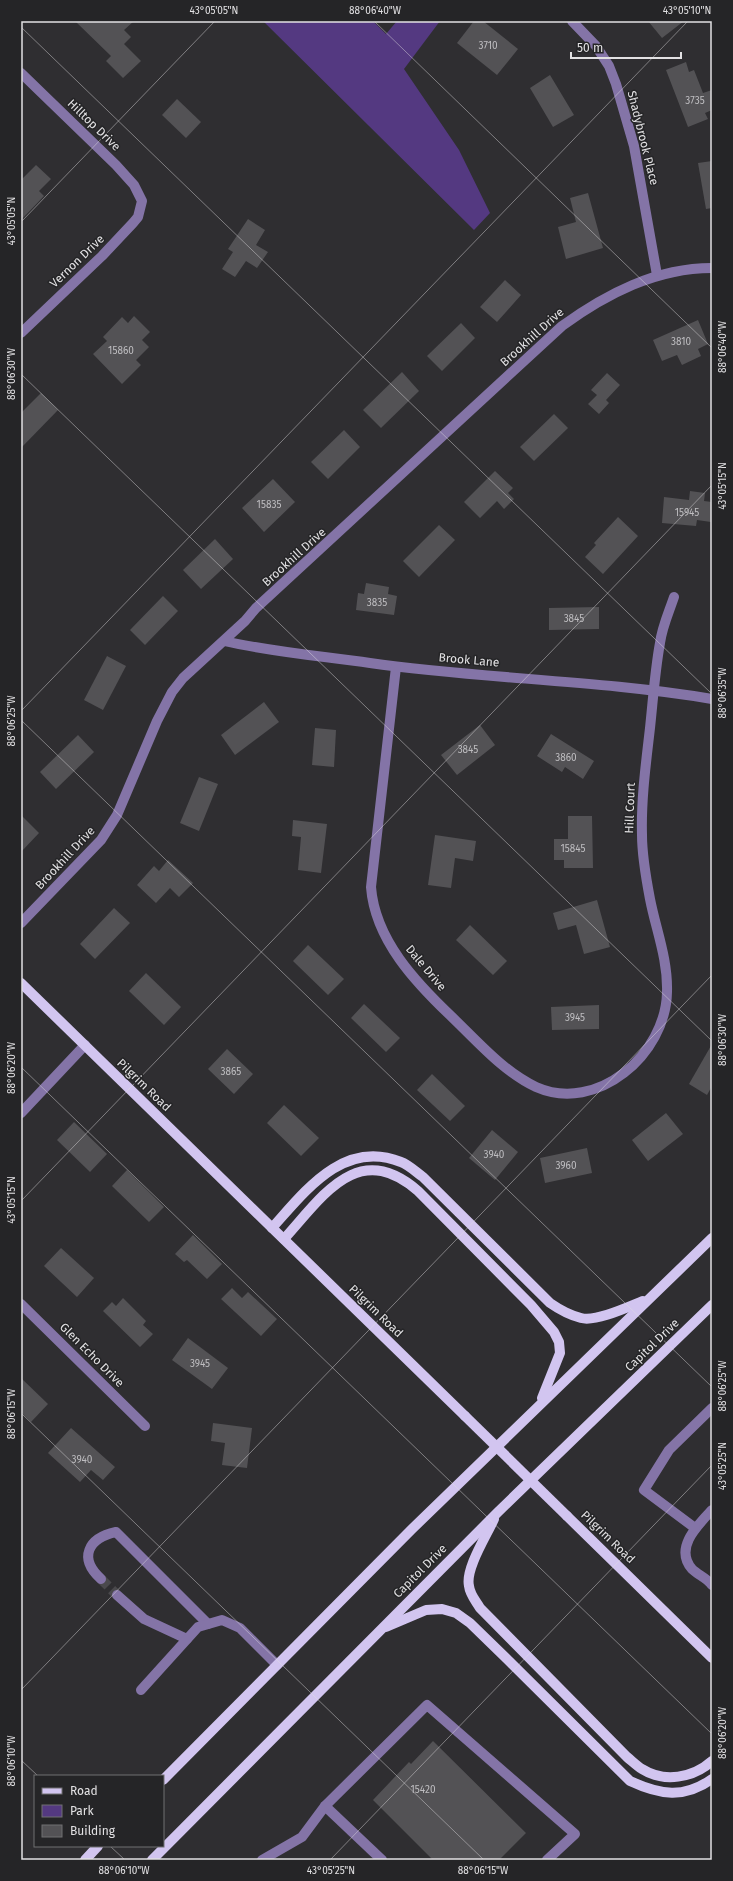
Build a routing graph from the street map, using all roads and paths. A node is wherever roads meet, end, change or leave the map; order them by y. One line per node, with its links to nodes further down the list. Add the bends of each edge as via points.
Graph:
1 (572, 21): 5 (street, Shadybrook Place, via 596,46 609,66 616,84 635,154)
2 (21, 73): 3 (street, Hilltop Drive, via 134,185)
3 (142, 201): 6 (street, Vernon Drive, via 138,217 133,223)
4 (712, 268): 5 (street, Brookhill Drive, via 690,268)
5 (657, 275): 8 (street, Brookhill Drive, via 606,297 562,326 256,608)
6 (21, 333)
7 (674, 597): 10 (street, Hill Court, via 660,642)
8 (224, 641): 9 (street, Brook Lane, via 260,649); 12 (street, Brookhill Drive, via 172,692 117,815 101,840)
9 (396, 667): 10 (street, Brook Lane); 14 (street, Dale Drive, via 371,887 375,912 383,932 410,972 447,1012 509,1069 536,1086 560,1093 589,1091 629,1070 654,1039)
10 (654, 691): 11 (street, Brook Lane); 14 (street, Hill Court, via 643,784 642,836 650,900 666,964 667,994)
11 (712, 699)
12 (21, 923)
13 (21, 983): 15 (main road, Pilgrim Road)
14 (662, 1020)
15 (85, 1045): 16 (street); 17 (main road, Pilgrim Road)
16 (21, 1113)
17 (272, 1228): 19 (main road, Pilgrim Road); 20 (main road, via 303,1193 337,1166 362,1156 386,1157 402,1162 423,1177 550,1303 564,1313 582,1319 599,1317)
18 (712, 1238): 20 (main road)
19 (284, 1239): 23 (main road, via 330,1188 350,1174 379,1170 405,1180 531,1305 554,1332 559,1342 560,1353); 35 (main road, Pilgrim Road, bridge)
20 (647, 1300): 23 (main road)
21 (21, 1304): 25 (street, Glen Echo Drive)
22 (712, 1305): 27 (main road, Capitol Drive)
23 (540, 1404): 36 (main road, via 412,1528)
24 (712, 1408): 28 (street, via 669,1450 644,1490)
25 (145, 1426)
26 (712, 1510): 28 (street)
27 (498, 1512): 33 (main road, Capitol Drive); 38 (main road, via 468,1579 472,1596 480,1608 627,1757 643,1770 674,1778 701,1770)
28 (695, 1528): 30 (street, via 686,1544 686,1559 693,1569)
29 (101, 1579): 32 (street, via 92,1571 88,1561 91,1545 103,1535 116,1532)
30 (711, 1583)
31 (117, 1595): 34 (street, via 144,1619)
32 (208, 1624): 34 (street, via 198,1627); 36 (street, via 222,1620 240,1628)
33 (380, 1630): 40 (main road, via 426,1610 442,1609 456,1613 508,1659 630,1781 649,1790 670,1794 686,1792); 44 (main road, Capitol Drive)
34 (187, 1639): 37 (street)
35 (712, 1658)
36 (277, 1665): 39 (main road)
37 (142, 1690)
38 (712, 1761)
39 (164, 1779)
40 (712, 1779)
41 (325, 1806): 45 (street, via 302,1837); 46 (street); 47 (street, via 427,1705 575,1834)
42 (97, 1847): 43 (main road)
43 (85, 1860)
44 (152, 1860)
45 (262, 1860)
46 (382, 1860)
47 (547, 1860)

